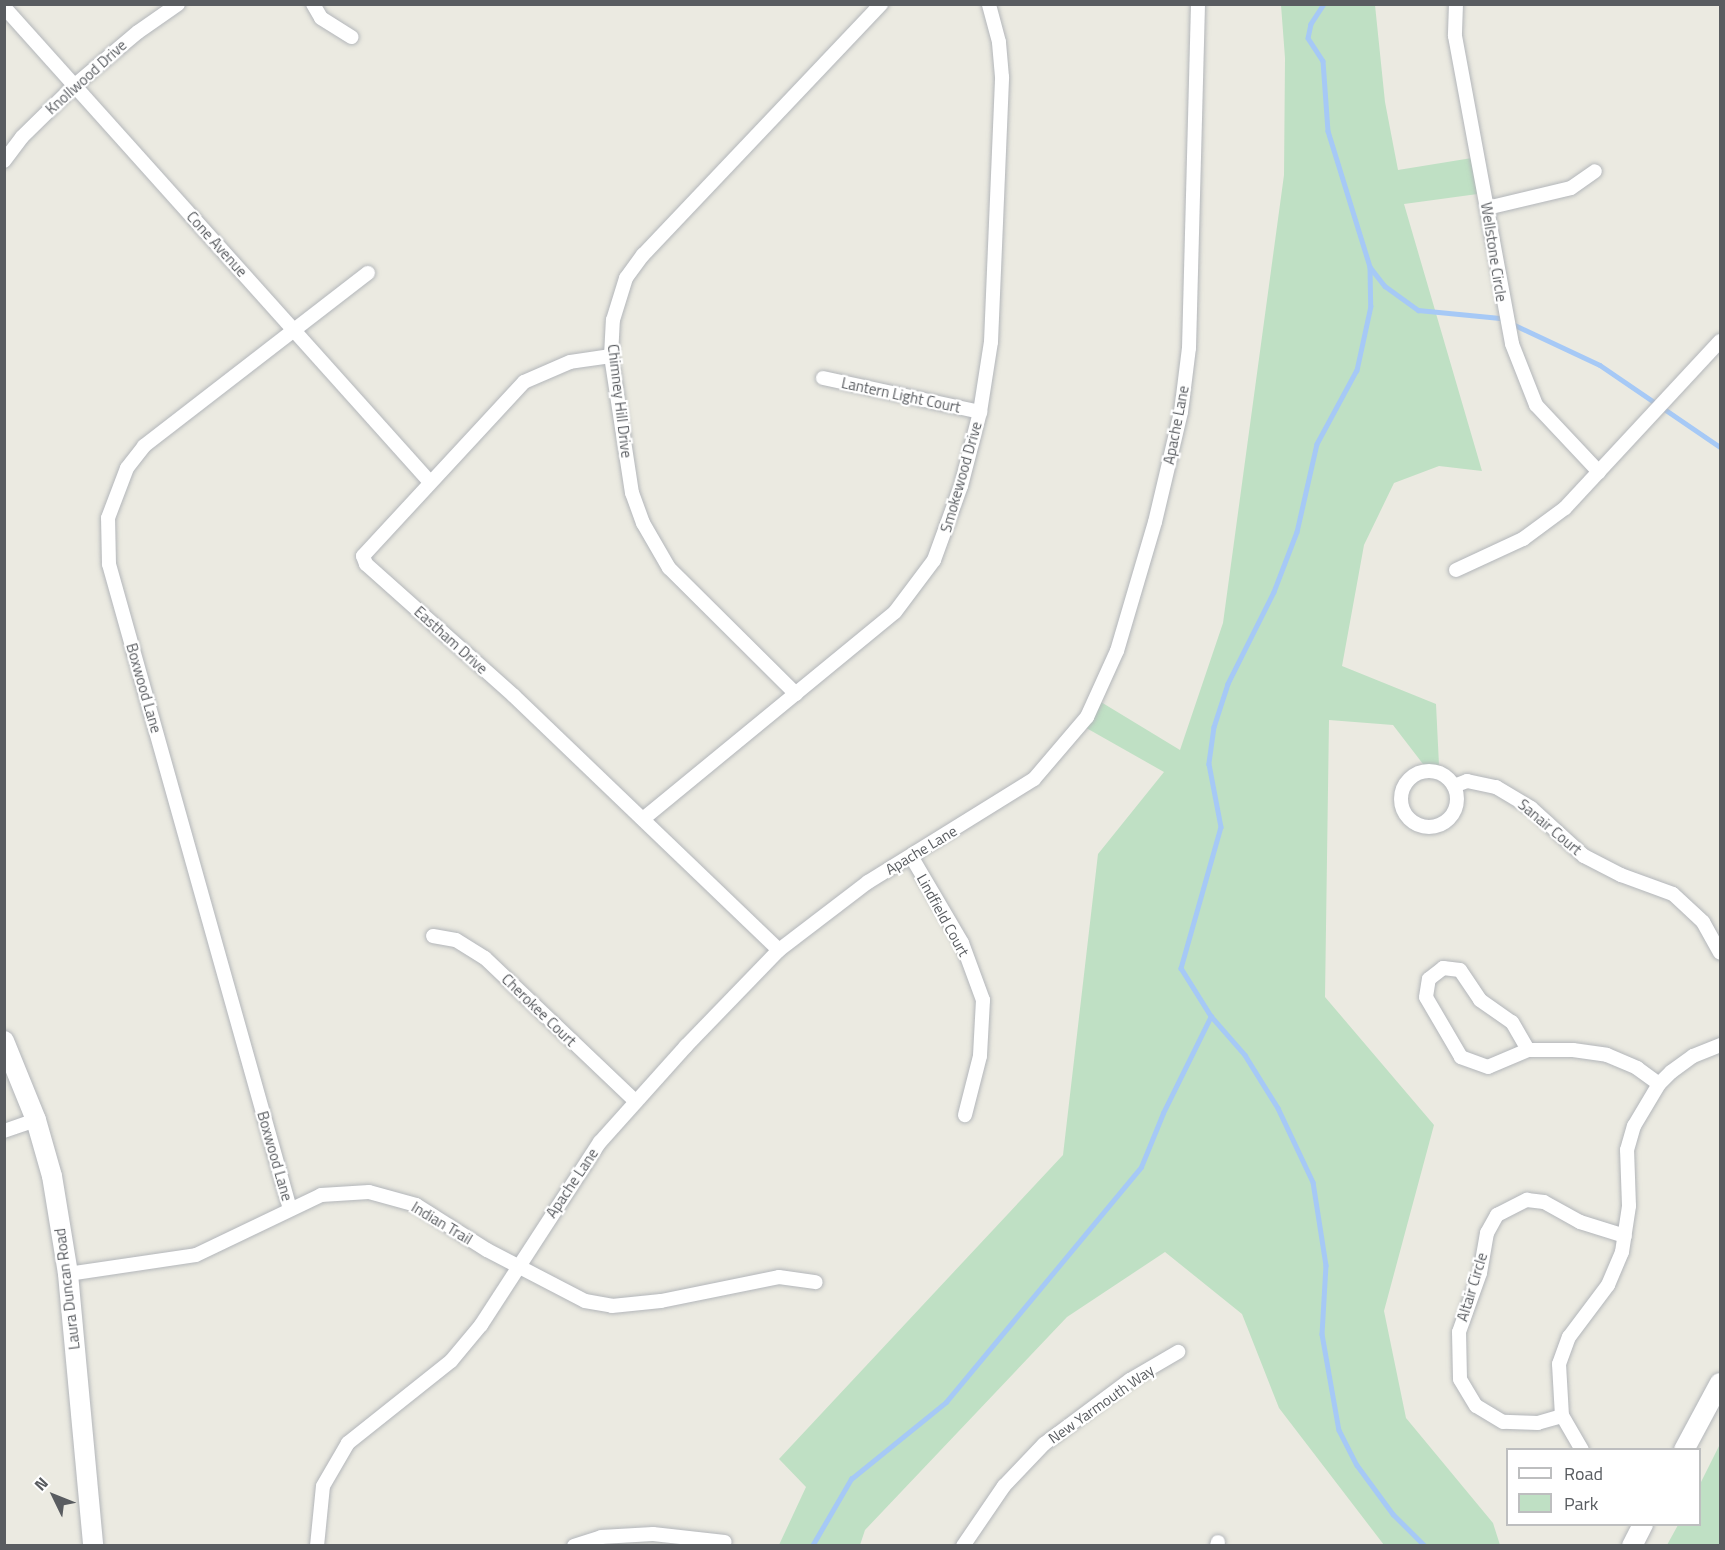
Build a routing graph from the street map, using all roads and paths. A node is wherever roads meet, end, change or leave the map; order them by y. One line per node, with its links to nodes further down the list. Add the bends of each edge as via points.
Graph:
1 (178, 4): 9 (street, Knollwood Drive)
2 (313, 4): 8 (street, via 321,18)
3 (881, 4): 16 (street, Chimney Hill Drive, via 643,255 618,296)
4 (989, 4): 18 (street, Smokewood Drive, via 999,42 1002,77 992,323)
5 (1198, 4): 25 (street, Apache Lane, via 1189,348 1183,401 1155,522 1117,651 1087,717 1047,766 1010,796)
6 (1456, 4): 12 (street, Wellstone Circle, via 1455,36)
7 (4, 7): 9 (street, Cone Avenue)
8 (352, 37)
9 (75, 85): 10 (street, Knollwood Drive, via 22,137); 14 (street, Cone Avenue)
10 (4, 162)
11 (1595, 171): 12 (street, via 1571,188)
12 (1487, 208): 19 (street, Wellstone Circle, via 1506,325 1527,387 1556,429)
13 (368, 273): 14 (street, Boxwood Lane)
14 (293, 329): 20 (street, Cone Avenue); 37 (street, Boxwood Lane, via 144,446 116,490 107,542 109,564)
15 (1720, 341): 19 (street)
16 (612, 356): 20 (street, Eastham Drive, via 570,362 524,382); 22 (street, Chimney Hill Drive, via 632,493 654,546 693,594)
17 (823, 378): 18 (street, Lantern Light Court)
18 (980, 412): 22 (street, Smokewood Drive, via 949,525 925,575 895,612)
19 (1599, 472): 21 (street, via 1565,508 1530,534)
20 (429, 481): 24 (street, Eastham Drive, via 369,545 363,556 366,564 514,696)
21 (1456, 570)
22 (796, 694): 24 (street, Smokewood Drive)
23 (1454, 786): 23 (street, via 1434,771 1417,773 1400,794 1403,812 1415,825 1441,825 1457,803); 28 (street, Sanair Court, via 1467,781 1496,787 1531,808 1584,856 1673,894 1695,912)
24 (643, 819): 27 (street, Eastham Drive)
25 (910, 856): 27 (street, Apache Lane, via 826,911); 34 (street, Lindfield Court, via 962,943 983,1000 980,1056)
26 (434, 936): 33 (street, Cherokee Court, via 456,940 485,958)
27 (779, 950): 33 (street, Apache Lane)
28 (1720, 953)
29 (4, 1041): 35 (street, Laura Duncan Road)
30 (1720, 1045): 32 (street, via 1694,1056)
31 (1528, 1050): 31 (street, via 1512,1022 1480,1000 1460,970 1443,968 1429,979 1426,997 1446,1027 1454,1048 1469,1062 1488,1067); 32 (street, via 1607,1055 1637,1068)
32 (1659, 1084): 38 (street, via 1634,1126 1627,1150)
33 (635, 1101): 39 (street, Apache Lane, via 600,1142)
34 (965, 1115)
35 (36, 1120): 36 (street); 40 (street, Laura Duncan Road, via 52,1176)
36 (4, 1131)
37 (290, 1209): 39 (street, Indian Trail, via 333,1194 369,1192 393,1197 416,1205); 40 (street, Indian Trail, via 228,1244 196,1255)
38 (1625, 1236): 44 (street, via 1608,1286 1564,1348 1558,1377); 44 (street, Altair Circle, via 1580,1222 1544,1202 1527,1200 1497,1215 1487,1233 1479,1273 1459,1332 1460,1379 1476,1406 1503,1422 1532,1424)
39 (518, 1268): 41 (street, Indian Trail, via 585,1301 612,1306 661,1301 779,1277); 50 (street, Apache Lane, via 481,1325 451,1361 365,1426 333,1463 318,1507)
40 (68, 1274): 49 (street, Laura Duncan Road)
41 (816, 1282)
42 (1178, 1352): 52 (street, New Yarmouth Way, via 1130,1380 1044,1444 1004,1486)
43 (1720, 1383): 46 (street)
44 (1562, 1416): 45 (street)
45 (1581, 1448)
46 (1685, 1448)
47 (1642, 1526): 53 (street)
48 (725, 1542): 51 (street, via 653,1534 601,1537)
49 (93, 1545)
50 (316, 1545)
51 (574, 1545)
52 (963, 1545)
53 (1632, 1545)

